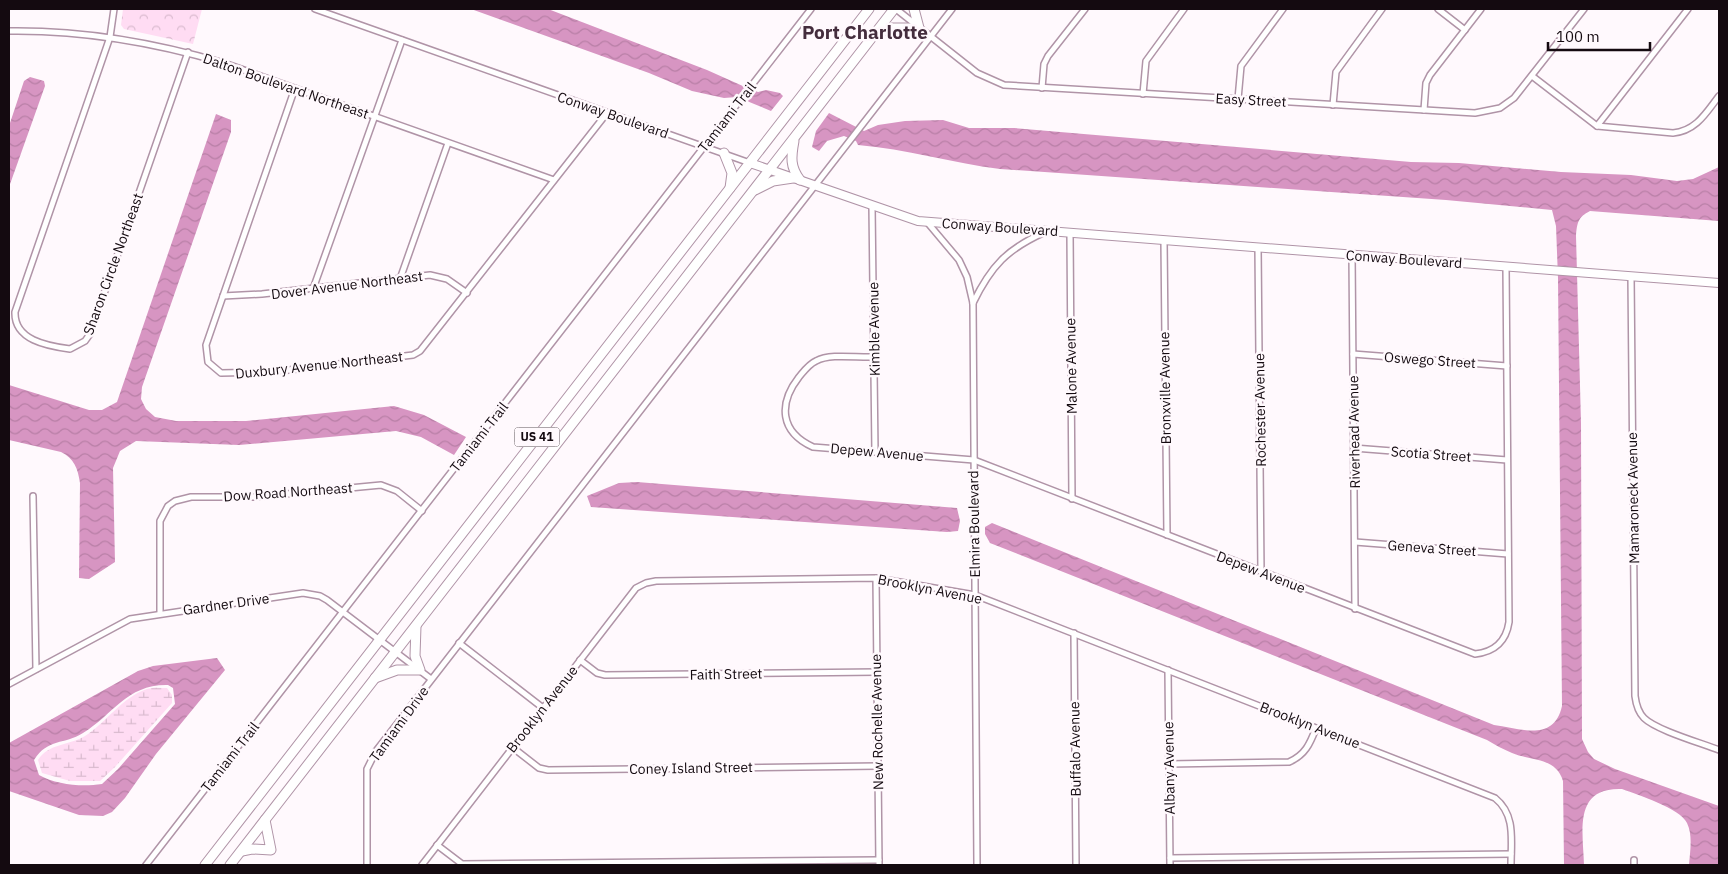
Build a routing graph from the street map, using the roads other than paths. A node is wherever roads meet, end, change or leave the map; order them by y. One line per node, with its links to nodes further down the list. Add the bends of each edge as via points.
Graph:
1 (114, 9): 22 (street)
2 (315, 9): 24 (street, Conway Boulevard)
3 (811, 9): 39 (street, Tamiami Trail)
4 (861, 9): 17 (main road)
5 (869, 9): 17 (main road, US 41)
6 (895, 9): 18 (street, Easy Street); 21 (main road, US 41)
7 (914, 9): 18 (main road)
8 (952, 9): 23 (street)
9 (1085, 9): 28 (street, via 1048,56)
10 (1184, 9): 29 (street, via 1146,61)
11 (1283, 9): 31 (street, via 1241,66)
12 (1382, 9): 32 (street, via 1336,72)
13 (1438, 9): 19 (street)
14 (1481, 9): 19 (street)
15 (1584, 9): 26 (street, Easy Street)
16 (1688, 9): 36 (street)
17 (858, 23): 41 (main road, US 41)
18 (919, 28): 21 (main road, via 891,28); 23 (street, Easy Street)
19 (1465, 30): 33 (street, via 1430,75 1426,83)
20 (9, 31): 22 (street, Dalton Boulevard Northeast)
21 (874, 35): 37 (main road, US 41)
22 (110, 37): 25 (street, Dalton Boulevard Northeast); 25 (street, Sharon Circle Northeast, via 15,312 23,335 62,348 78,346 90,334)
23 (931, 37): 28 (street, Easy Street, via 994,82); 45 (street)
24 (402, 40): 34 (street, Conway Boulevard); 35 (street)
25 (188, 52): 27 (street, Dalton Boulevard Northeast)
26 (1532, 76): 33 (street, Easy Street, via 1514,98 1492,111); 36 (street)
27 (295, 88): 35 (street, Dalton Boulevard Northeast); 61 (street, Duxbury Avenue Northeast)
28 (1042, 88): 29 (street, Easy Street)
29 (1143, 94): 31 (street, Easy Street)
30 (1719, 96): 36 (street, via 1699,121 1683,132 1673,134)
31 (1238, 99): 32 (street, Easy Street)
32 (1333, 105): 33 (street, Easy Street)
33 (1424, 110)
34 (607, 112): 39 (street, Conway Boulevard); 44 (street, Duxbury Avenue Northeast)
35 (374, 116): 38 (street, Dalton Boulevard Northeast); 59 (street)
36 (1597, 126)
37 (794, 138): 42 (main road, US 41); 43 (main road, via 791,163)
38 (448, 142): 44 (street, Dalton Boulevard Northeast); 57 (street)
39 (704, 146): 40 (street, Conway Boulevard); 72 (street, Tamiami Trail)
40 (724, 153): 41 (street, Conway Boulevard); 46 (main road, via 732,173)
41 (750, 162): 42 (street, Conway Boulevard); 46 (main road, US 41)
42 (770, 169): 43 (street, Conway Boulevard); 47 (main road, US 41)
43 (797, 179): 45 (street, Conway Boulevard); 47 (main road, via 772,182)
44 (554, 180): 60 (street, Duxbury Avenue Northeast)
45 (814, 186): 48 (street, Conway Boulevard); 85 (street)
46 (730, 188): 84 (main road, US 41)
47 (753, 191): 82 (main road, US 41)
48 (872, 206): 49 (street, Conway Boulevard); 64 (street, Kimble Avenue)
49 (926, 222): 50 (street, Conway Boulevard); 62 (street, Elmira Boulevard, via 960,260)
50 (1047, 231): 51 (street, Conway Boulevard); 62 (street, Elmira Boulevard, via 1022,243 999,261)
51 (1070, 233): 52 (street, Conway Boulevard); 71 (street, Malone Avenue)
52 (1164, 240): 53 (street, Conway Boulevard); 73 (street, Bronxville Avenue)
53 (1258, 247): 54 (street, Conway Boulevard); 76 (street, Rochester Avenue)
54 (1352, 255): 55 (street, Conway Boulevard); 63 (street, Riverhead Avenue)
55 (1506, 267): 56 (street, Conway Boulevard); 65 (street, Depew Avenue)
56 (1631, 276): 58 (street, Conway Boulevard); 98 (street, Mamaroneck Avenue, via 1637,707 1644,718 1655,725)
57 (400, 278): 59 (street, Dover Avenue Northeast); 60 (street, Dover Avenue Northeast, via 439,276)
58 (1719, 283)
59 (313, 289): 61 (street, Dover Avenue Northeast)
60 (467, 293): 61 (street, Duxbury Avenue Northeast, via 426,345 413,355 229,374 213,368 205,353)
61 (223, 296)
62 (973, 303): 68 (street, Elmira Boulevard)
63 (1353, 354): 65 (street, Oswego Street); 66 (street, Riverhead Avenue)
64 (874, 357): 67 (street, Kimble Avenue); 67 (street, Depew Avenue, via 817,360 793,385 785,405 789,426 804,442 814,447)
65 (1507, 366): 69 (street, Depew Avenue)
66 (1354, 448): 69 (street, Scotia Street); 74 (street, Riverhead Avenue)
67 (875, 452): 68 (street, Depew Avenue)
68 (974, 460): 71 (street, Depew Avenue); 78 (street, Elmira Boulevard)
69 (1507, 460): 75 (street, Depew Avenue)
70 (33, 496): 88 (street)
71 (1072, 498): 73 (street, Depew Avenue)
72 (422, 511): 80 (street, Tamiami Trail); 81 (street, Dow Road Northeast, via 397,491 381,485 255,497 191,497 175,501 160,521)
73 (1167, 535): 76 (street, Depew Avenue)
74 (1355, 542): 75 (street, Geneva Street); 79 (street, Riverhead Avenue)
75 (1508, 554): 79 (street, Depew Avenue, via 1508,631 1499,644 1486,653 1475,654)
76 (1261, 572): 79 (street, Depew Avenue)
77 (876, 578): 78 (street, Brooklyn Avenue); 87 (street, Brooklyn Avenue, via 656,580 636,588); 91 (street, New Rochelle Avenue)
78 (975, 595): 83 (street, Brooklyn Avenue); 114 (street, Elmira Boulevard)
79 (1355, 609)
80 (343, 612): 81 (street, Gardner Drive, via 320,596 303,593); 84 (street, Gardner Drive); 108 (street, Tamiami Trail)
81 (160, 614): 88 (street, Gardner Drive, via 122,622)
82 (416, 625): 86 (main road, US 41); 89 (main road, via 415,656)
83 (1074, 633): 90 (street, Brooklyn Avenue); 115 (street, Buffalo Avenue)
84 (380, 639): 86 (street, Gardner Drive); 109 (main road, US 41)
85 (459, 644): 93 (street); 95 (street)
86 (396, 652): 89 (street, Gardner Drive); 92 (main road, US 41)
87 (580, 660): 91 (street, Faith Street, via 605,675); 95 (street, Brooklyn Avenue)
88 (36, 669): 94 (street, Gardner Drive)
89 (420, 670): 92 (main road, via 397,670); 93 (street, Gardner Drive)
90 (1168, 670): 96 (street, Brooklyn Avenue); 99 (street, Albany Avenue)
91 (877, 672): 100 (street, New Rochelle Avenue)
92 (375, 678): 101 (main road, US 41)
93 (432, 679): 111 (street, Tamiami Drive, via 376,751 367,769)
94 (9, 684)
95 (542, 708): 97 (street, Brooklyn Avenue)
96 (1316, 728): 99 (street, via 1307,750 1289,762); 104 (street, Brooklyn Avenue, via 1495,798 1509,814)
97 (512, 747): 100 (street, Coney Island Street, via 539,768 548,770); 102 (street, Brooklyn Avenue)
98 (1719, 750)
99 (1169, 764): 105 (street, Albany Avenue)
100 (878, 766): 106 (street, New Rochelle Avenue)
101 (265, 820): 103 (main road, US 41); 103 (main road, via 271,850 252,848)
102 (437, 845): 112 (street, Brooklyn Avenue); 113 (street)
103 (242, 851): 110 (main road, US 41)
104 (1511, 854): 105 (street); 117 (street, Brooklyn Avenue)
105 (1170, 858): 116 (street, Albany Avenue)
106 (878, 863): 107 (street)
107 (556, 864): 113 (street)
108 (146, 865)
109 (205, 865)
110 (230, 865)
111 (367, 865)
112 (422, 865)
113 (462, 865)
114 (977, 865)
115 (1076, 865)
116 (1170, 865)
117 (1511, 865)

